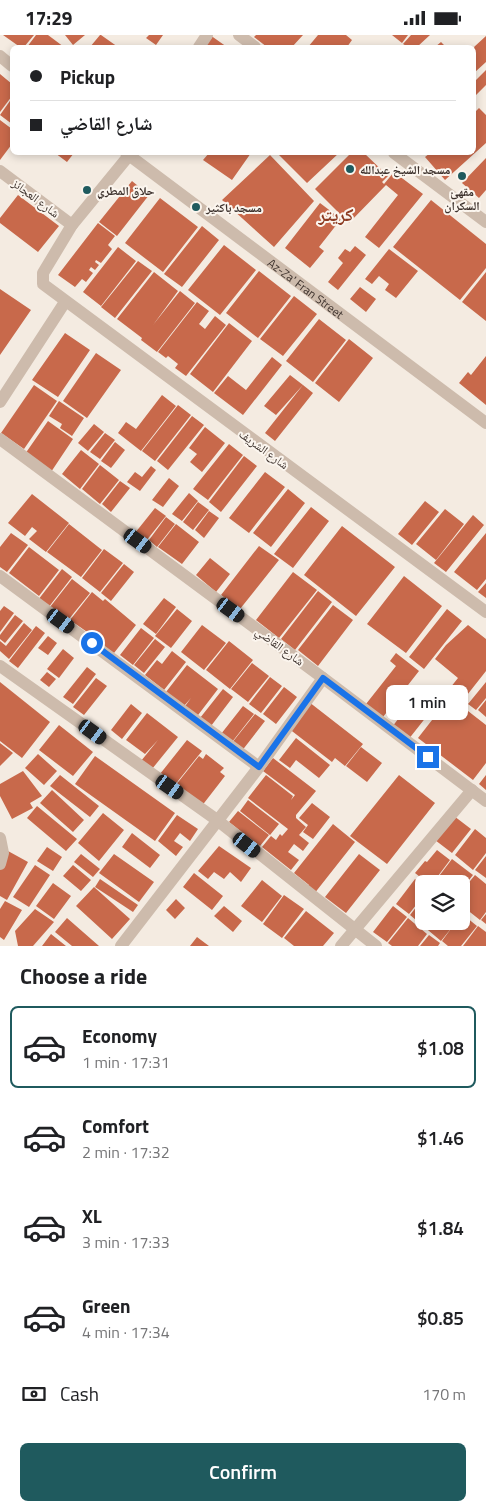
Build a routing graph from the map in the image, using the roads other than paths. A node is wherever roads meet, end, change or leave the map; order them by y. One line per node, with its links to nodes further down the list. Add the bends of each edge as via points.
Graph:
1 (239, 35): 2 (street)
2 (252, 45)
3 (0, 56): 4 (street)
4 (10, 64)
5 (126, 155): 10 (street)
6 (131, 155): 13 (street, Az-Za' Fran Street)
7 (397, 155): 9 (street)
8 (0, 171): 10 (street, شارع العجائز)
9 (486, 222)
10 (72, 225): 11 (street, شارع الشريف, via 43,273 43,284)
11 (65, 302): 12 (street); 16 (street, شارع الشريف)
12 (0, 402)
13 (486, 423)
14 (0, 439): 18 (street, شارع القاضي)
15 (0, 576): 19 (street)
16 (486, 612)
17 (0, 666): 22 (street)
18 (323, 678): 19 (street); 20 (street, شارع القاضي)
19 (259, 767): 22 (street)
20 (472, 791): 21 (street, شارع القاضي); 25 (street)
21 (486, 801)
22 (217, 820): 25 (street); 26 (street)
23 (0, 838): 24 (street, via 3,853)
24 (0, 864)
25 (354, 930): 27 (street); 28 (street)
26 (121, 946)
27 (341, 946)
28 (376, 946)

